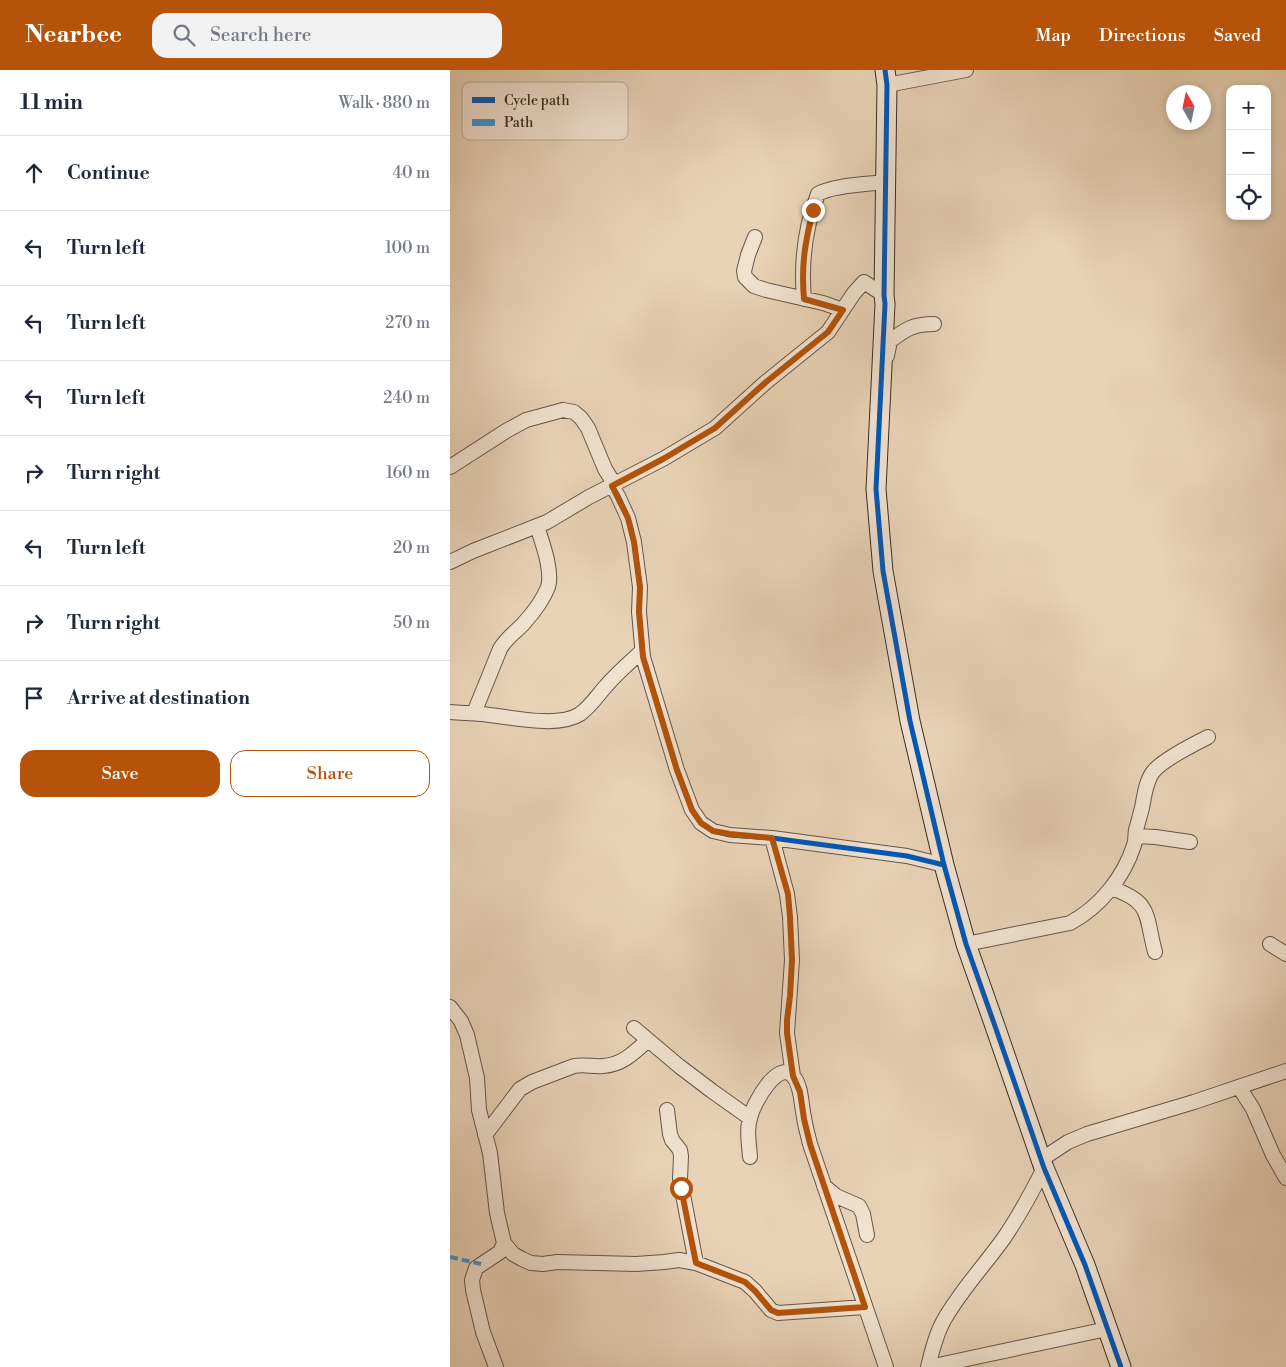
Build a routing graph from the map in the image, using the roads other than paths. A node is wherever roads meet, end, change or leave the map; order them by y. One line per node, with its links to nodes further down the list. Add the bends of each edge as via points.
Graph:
1 (966, 70): 2 (street)
2 (886, 78): 3 (street)
3 (886, 182): 5 (street); 6 (street, via 818,194 806,238)
4 (755, 237): 6 (street, via 746,262 745,277 754,286)
5 (884, 295): 7 (street, via 864,282); 9 (street)
6 (804, 299): 7 (street)
7 (843, 310): 11 (street, via 828,332 715,428)
8 (934, 324): 9 (street, via 910,327 890,341)
9 (882, 377): 21 (street, via 876,489 883,571 910,722)
10 (450, 467): 11 (street, via 526,420 563,410 574,412 588,428)
11 (613, 485): 12 (street); 14 (street, via 628,518 634,542 640,587)
12 (537, 526): 13 (street); 16 (street, via 548,566 548,587 520,628 504,641)
13 (450, 562)
14 (642, 651): 16 (street, via 578,715 563,720 536,721); 19 (street, via 677,770 692,810 701,823 713,831)
15 (450, 712): 16 (street)
16 (474, 714)
17 (1208, 737): 18 (street, via 1153,772)
18 (1136, 836): 20 (street); 22 (street, via 1126,865)
19 (772, 838): 21 (street, via 906,856); 31 (street, via 788,894 792,960 787,1033)
20 (1190, 842)
21 (944, 865): 23 (street)
22 (1111, 888): 23 (street, via 1084,915 1070,923); 25 (street, via 1128,894 1146,911)
23 (966, 944): 37 (street)
24 (1270, 944): 26 (street)
25 (1155, 952)
26 (1286, 954)
27 (450, 1007): 35 (street, via 467,1035)
28 (634, 1028): 29 (street)
29 (648, 1040): 34 (street); 35 (street, via 613,1065 574,1066 532,1082 510,1100)
30 (1286, 1071): 32 (street)
31 (793, 1076): 34 (street, via 782,1072 774,1077 758,1098); 39 (street)
32 (1239, 1087): 37 (street, via 1087,1134 1068,1142); 38 (street)
33 (667, 1110): 42 (street, via 670,1134 680,1150 680,1179)
34 (750, 1118): 36 (street)
35 (485, 1135): 41 (street)
36 (750, 1157)
37 (1043, 1163): 44 (street); 47 (street, via 1028,1198 1004,1238 944,1320 934,1344)
38 (1286, 1178)
39 (824, 1186): 40 (street, via 836,1196 860,1206); 43 (street)
40 (867, 1235)
41 (504, 1243): 42 (street, via 522,1259 543,1264 636,1264 679,1260); 45 (street, via 500,1252 476,1268 472,1280 483,1332)
42 (696, 1263): 43 (street, via 745,1282 771,1310 778,1313)
43 (865, 1307): 46 (street)
44 (1107, 1329): 47 (street); 48 (street)
45 (496, 1367)
46 (886, 1367)
47 (930, 1367)
48 (1121, 1367)

